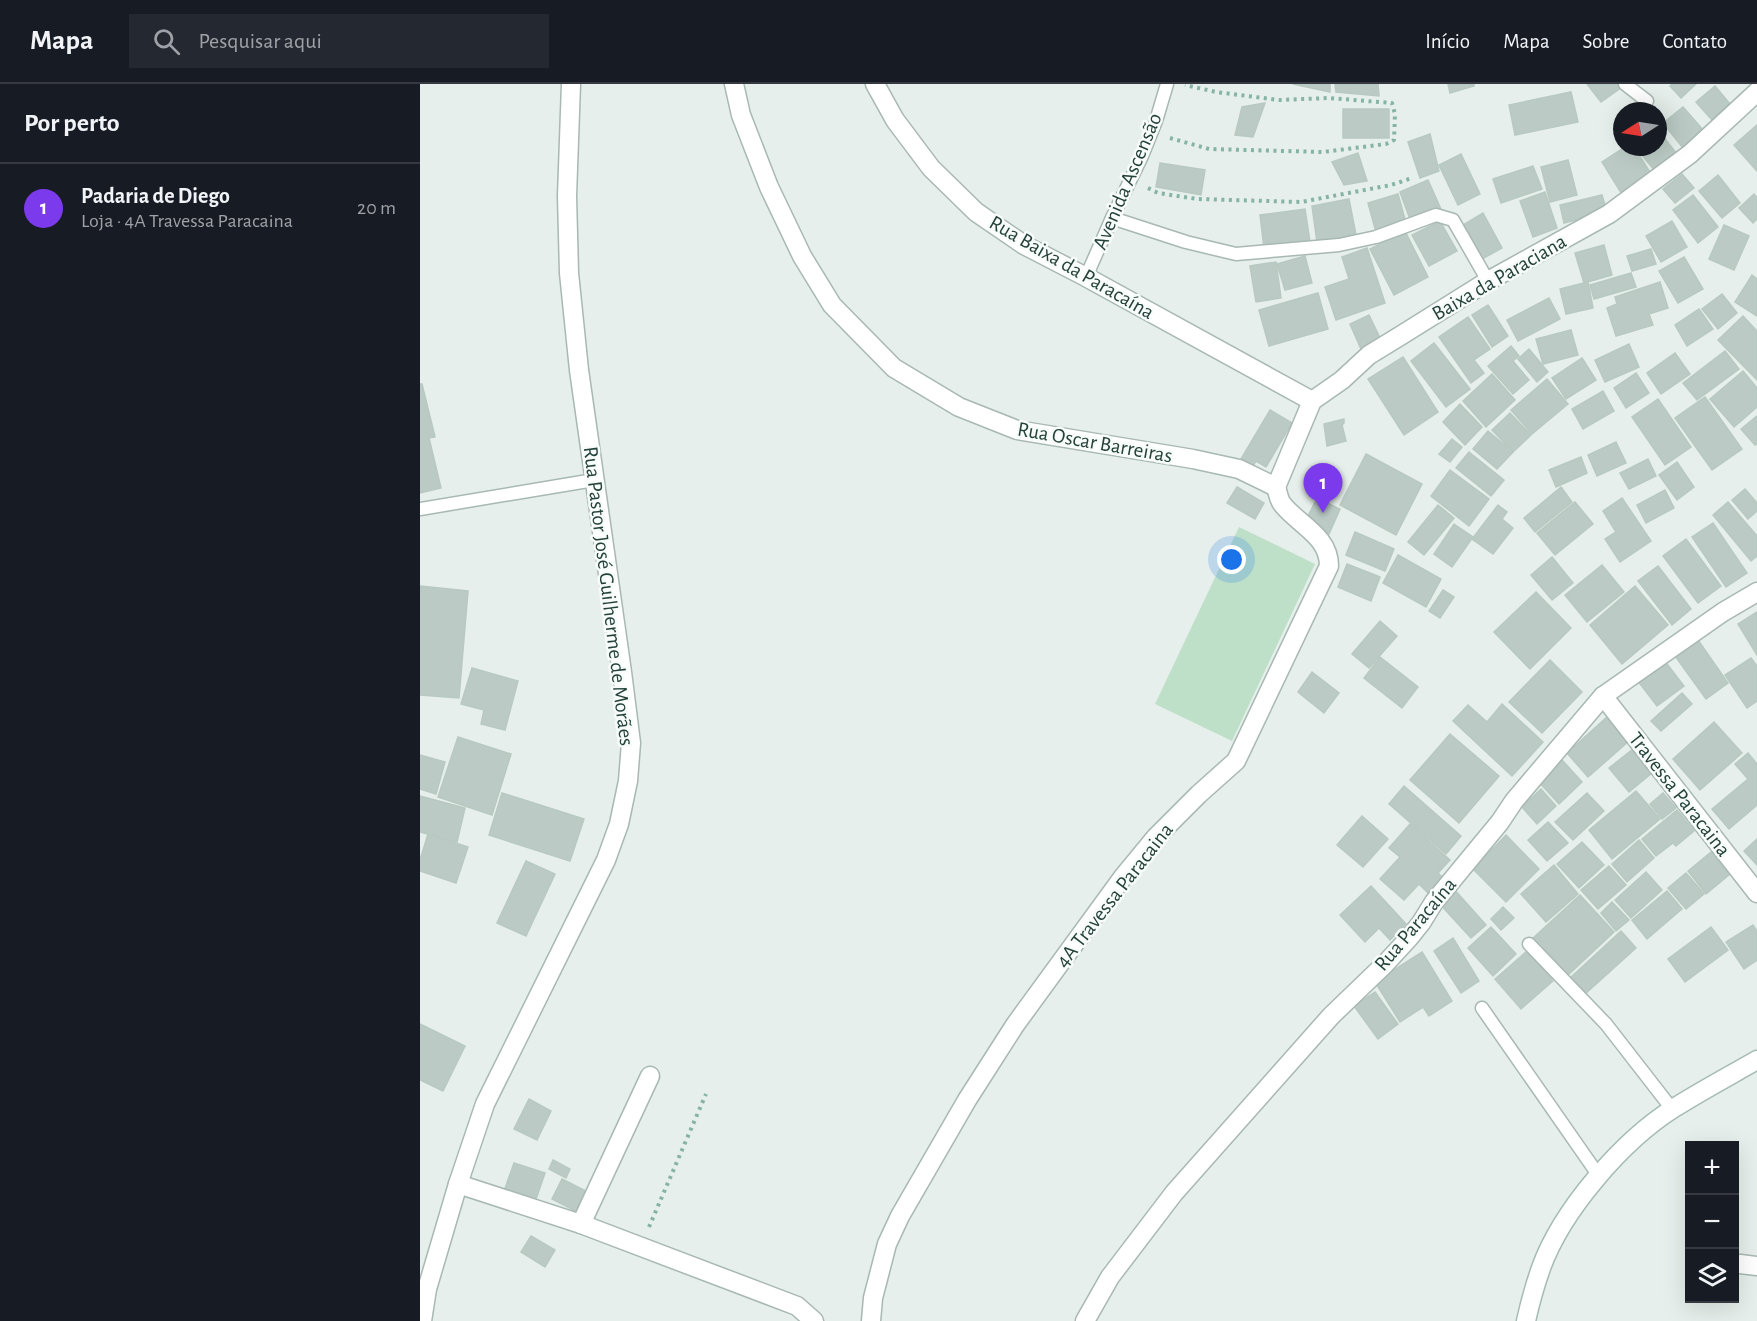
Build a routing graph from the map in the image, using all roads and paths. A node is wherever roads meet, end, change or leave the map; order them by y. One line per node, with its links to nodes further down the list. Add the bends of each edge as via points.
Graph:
1 (571, 84): 16 (street, Rua Pastor José Guilherme de Morães, via 569,273)
2 (734, 84): 17 (street, Rua Oscar Barreiras, via 741,116 769,187 802,256 832,305 894,368 959,407 1017,430 1239,469)
3 (875, 84): 13 (street, Rua Baixa da Paracaína, via 895,120 931,168 976,212 1024,245)
4 (1167, 84): 9 (lane, Avenida Ascensão)
5 (1178, 84): 9 (path, via 1279,100 1329,98 1392,103 1394,140 1323,152 1209,149)
6 (1624, 84): 8 (lane)
7 (1757, 92): 14 (street, Baixa da Paraciana, via 1690,154 1609,214)
8 (1647, 101)
9 (1151, 133): 11 (lane, Avenida Ascensão)
10 (1412, 178): 11 (path, via 1301,202 1197,200 1158,193)
11 (1131, 180): 12 (lane, Avenida Ascensão)
12 (1112, 218): 13 (lane, Avenida Ascensão); 14 (lane, via 1236,254 1339,245 1376,237 1436,215 1453,220)
13 (1086, 277): 15 (street, Rua Baixa da Paracaína)
14 (1488, 281): 15 (street, Baixa da Paraciana, via 1369,356)
15 (1312, 401): 17 (street)
16 (594, 480): 18 (lane); 29 (street, Rua Pastor José Guilherme de Morães, via 629,731 628,781 606,860 485,1104)
17 (1276, 487): 34 (street, 4A Travessa Paracaina, via 1281,504 1321,541 1329,566 1236,761 1156,837 1015,1025 900,1216 879,1270)
18 (420, 509)
19 (1757, 592): 20 (street, Rua Paracaína)
20 (1604, 696): 21 (street, Travessa Paracaina); 35 (street, Rua Paracaína, via 1514,801 1409,938 1331,1016 1174,1193 1110,1277)
21 (1757, 893)
22 (1529, 944): 27 (lane, via 1605,1024)
23 (1482, 1008): 28 (lane)
24 (1757, 1060): 27 (street)
25 (650, 1076): 30 (street)
26 (706, 1094): 31 (path)
27 (1672, 1109): 28 (street, via 1623,1148)
28 (1599, 1176): 36 (street, via 1550,1247)
29 (458, 1184): 30 (street); 32 (street, Rua Pastor José Guilherme de Morães, via 427,1289)
30 (581, 1224): 31 (street)
31 (641, 1247): 33 (street, via 797,1306)
32 (422, 1321)
33 (814, 1321)
34 (871, 1321)
35 (1085, 1321)
36 (1526, 1321)

